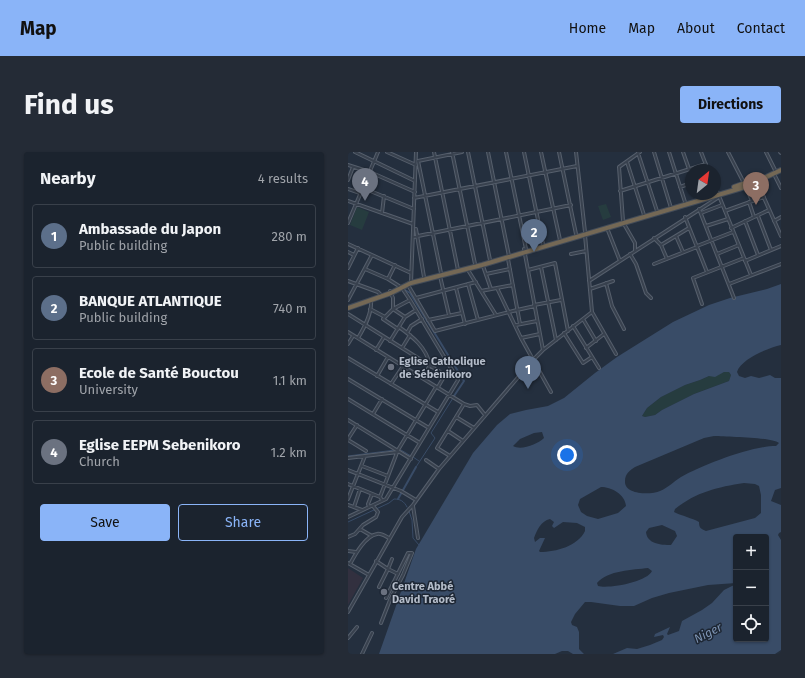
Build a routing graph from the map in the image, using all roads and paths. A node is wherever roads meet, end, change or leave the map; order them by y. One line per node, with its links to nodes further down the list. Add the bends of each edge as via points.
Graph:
1 (355, 152): 23 (street)
2 (378, 152): 23 (street)
3 (387, 152): 29 (street)
4 (415, 152): 24 (street)
5 (434, 152): 22 (street)
6 (462, 152): 20 (street)
7 (468, 152): 49 (street)
8 (488, 152): 44 (street)
9 (506, 152): 41 (street)
10 (524, 152): 39 (street)
11 (541, 152): 36 (street)
12 (560, 152): 32 (street)
13 (576, 152): 30 (street)
14 (654, 152): 40 (street)
15 (669, 152): 38 (street)
16 (684, 152): 26 (street)
17 (701, 152): 27 (street)
18 (728, 152): 48 (street)
19 (766, 152): 37 (street)
20 (452, 153): 22 (street); 55 (street)
21 (639, 153): 25 (street); 45 (street)
22 (436, 157): 24 (street); 58 (street)
23 (374, 161): 35 (street); 43 (street)
24 (417, 161): 29 (street); 62 (street)
25 (627, 162): 51 (street); 56 (street, via 618,167)
26 (688, 164)
27 (706, 164)
28 (348, 165): 31 (street)
29 (416, 165): 43 (street)
30 (577, 166): 32 (street); 110 (street)
31 (353, 167): 35 (street); 42 (street)
32 (563, 168): 36 (street); 74 (street)
33 (781, 169): 37 (highway)
34 (685, 170): 38 (street)
35 (370, 172): 52 (street); 57 (street)
36 (545, 172): 39 (street); 75 (street)
37 (775, 172): 46 (highway); 48 (highway); 53 (street)
38 (676, 173): 40 (street); 50 (street)
39 (529, 176): 41 (street); 82 (street)
40 (662, 178): 45 (street); 76 (street)
41 (512, 179): 44 (street); 85 (street)
42 (348, 180)
43 (415, 181): 57 (street)
44 (494, 182): 49 (street); 92 (street)
45 (648, 182): 51 (street); 80 (street)
46 (757, 182): 48 (highway); 63 (street)
47 (685, 185): 50 (street)
48 (745, 185): 60 (highway); 71 (street)
49 (475, 186): 55 (street); 98 (street)
50 (680, 186): 70 (street)
51 (635, 187): 56 (street); 86 (street)
52 (363, 188): 59 (street); 61 (street)
53 (781, 188)
54 (348, 189): 59 (street)
55 (460, 190): 58 (street); 100 (street)
56 (620, 191): 96 (street)
57 (415, 192): 64 (street)
58 (443, 192): 62 (street); 106 (street)
59 (361, 193): 72 (street)
60 (721, 193)
61 (384, 196): 77 (street); 83 (street)
62 (425, 196): 64 (street); 108 (street)
63 (764, 197): 71 (street); 79 (street)
64 (414, 198): 77 (street)
65 (693, 200): 70 (highway)
66 (697, 200): 76 (highway)
67 (710, 200): 78 (street)
68 (720, 200): 73 (street)
69 (348, 201): 72 (street)
70 (685, 202): 76 (highway)
71 (750, 202): 81 (street); 88 (street)
72 (356, 204): 83 (street); 90 (street)
73 (722, 204): 81 (street); 84 (street)
74 (571, 205): 75 (street); 109 (street)
75 (552, 208): 82 (street); 116 (street)
76 (671, 208): 80 (highway); 96 (highway)
77 (414, 209): 99 (street)
78 (699, 209): 84 (street); 91 (street)
79 (769, 210): 87 (street); 95 (street)
80 (657, 211): 86 (highway)
81 (725, 211): 93 (street)
82 (536, 212): 85 (street); 119 (street)
83 (382, 213): 99 (street)
84 (701, 213): 101 (street)
85 (519, 215): 92 (street); 125 (street)
86 (644, 215): 96 (highway)
87 (758, 216): 88 (street); 126 (street)
88 (754, 217): 94 (street)
89 (781, 217): 95 (street)
90 (349, 218): 97 (street)
91 (685, 218): 103 (street); 115 (street)
92 (501, 219): 98 (street); 137 (street)
93 (728, 219): 101 (street); 104 (street)
94 (745, 221): 104 (street); 136 (street)
95 (774, 221): 113 (street)
96 (624, 222): 102 (highway); 110 (highway); 128 (street, via 635,243)
97 (348, 223)
98 (482, 223): 100 (street); 140 (street)
99 (413, 224): 114 (street)
100 (467, 226): 106 (street); 142 (street)
101 (706, 226): 117 (street)
102 (607, 228): 110 (highway); 141 (street)
103 (689, 228): 112 (street); 123 (street)
104 (731, 228): 107 (street)
105 (416, 229): 111 (street)
106 (450, 229): 108 (street); 153 (street)
107 (733, 232): 117 (street); 121 (street)
108 (434, 233): 111 (street); 157 (street)
109 (576, 234): 110 (highway); 116 (highway)
110 (585, 234): 116 (highway); 127 (street)
111 (417, 236): 114 (street); 160 (street)
112 (676, 236): 120 (street); 130 (street)
113 (781, 236)
114 (413, 237): 155 (street)
115 (654, 238): 120 (street); 128 (street)
116 (560, 239): 119 (highway); 125 (highway)
117 (711, 240): 123 (street); 133 (street)
118 (348, 244): 124 (street)
119 (543, 244): 125 (highway)
120 (661, 245): 138 (street)
121 (739, 245): 133 (street); 139 (street)
122 (781, 246): 126 (street)
123 (697, 247): 130 (street); 156 (street)
124 (358, 248): 134 (street); 135 (street)
125 (525, 250): 137 (highway); 154 (street)
126 (771, 250): 136 (street)
127 (586, 251): 131 (street); 163 (street)
128 (635, 251): 132 (street)
129 (348, 252): 134 (street)
130 (683, 252): 138 (street)
131 (572, 254)
132 (630, 254): 141 (street); 182 (street, via 646,293)
133 (717, 254): 148 (street)
134 (355, 255): 149 (street)
135 (372, 255): 146 (street); 150 (street)
136 (758, 255): 139 (street)
137 (508, 256): 140 (highway); 143 (highway); 152 (street)
138 (667, 259): 144 (street)
139 (744, 259): 148 (street); 159 (street)
140 (490, 260): 142 (highway)
141 (620, 261): 163 (street)
142 (475, 264): 153 (highway)
143 (482, 264): 151 (highway); 158 (street)
144 (654, 264)
145 (781, 264): 159 (street)
146 (394, 265): 155 (street); 161 (street)
147 (541, 266): 154 (street); 187 (street, via 556,263); 188 (street)
148 (722, 267): 156 (street); 170 (street)
149 (348, 268)
150 (365, 269): 161 (street); 168 (street)
151 (467, 269): 153 (highway); 165 (street)
152 (510, 269): 158 (street); 171 (street)
153 (458, 270): 157 (highway)
154 (528, 270): 190 (street)
155 (411, 273): 166 (street)
156 (707, 273): 189 (street, via 692,278)
157 (440, 274): 160 (highway); 166 (highway); 177 (street)
158 (486, 274): 175 (street)
159 (751, 276): 170 (street)
160 (424, 277): 166 (highway)
161 (388, 279): 172 (street)
162 (348, 281): 168 (street)
163 (589, 281): 176 (street)
164 (613, 281): 167 (street)
165 (476, 282): 169 (street); 178 (street)
166 (410, 283): 172 (highway); 181 (street)
167 (606, 283): 176 (street); 216 (street, via 612,306)
168 (356, 284): 180 (street); 184 (street)
169 (468, 284): 173 (street); 207 (street)
170 (728, 284): 183 (street)
171 (513, 285): 174 (street); 195 (street)
172 (400, 287): 179 (highway); 186 (street)
173 (456, 287): 177 (street); 198 (street)
174 (497, 288): 175 (street); 196 (street)
175 (491, 289): 178 (street)
176 (590, 289): 197 (street)
177 (443, 291): 181 (street); 200 (street)
178 (481, 291): 201 (street)
179 (390, 292): 180 (highway); 185 (highway); 193 (street)
180 (380, 294): 191 (highway)
181 (416, 298): 206 (street)
182 (651, 298)
183 (734, 298)
184 (348, 300)
185 (371, 300): 191 (highway); 192 (street)
186 (410, 300): 193 (street); 194 (street)
187 (561, 300): 188 (street); 215 (street)
188 (548, 302): 190 (street); 228 (street)
189 (702, 304)
190 (535, 306): 195 (street); 208 (street)
191 (348, 307)
192 (370, 309): 202 (street); 211 (street)
193 (393, 309): 202 (street); 203 (street)
194 (416, 310): 203 (street); 204 (street)
195 (517, 310): 196 (street); 210 (street)
196 (509, 312): 201 (street); 212 (street)
197 (592, 312): 205 (street); 221 (street)
198 (462, 313): 200 (street); 209 (street)
199 (348, 314): 211 (street)
200 (449, 315): 206 (street)
201 (496, 315): 207 (street)
202 (385, 317): 214 (street, via 383,319)
203 (405, 317): 214 (street)
204 (422, 319): 218 (street, via 411,326); 249 (street, via 458,380)
205 (583, 319): 213 (street); 229 (street)
206 (428, 320): 209 (street, via 435,331)
207 (478, 320): 209 (street)
208 (537, 321): 210 (street); 220 (street)
209 (464, 324)
210 (520, 324): 212 (street)
211 (366, 325): 224 (street); 225 (street)
212 (516, 325): 226 (street)
213 (573, 326): 215 (street); 232 (street)
214 (398, 328): 218 (street); 227 (street)
215 (568, 330): 219 (street)
216 (624, 330)
217 (348, 332): 223 (street)
218 (407, 333): 222 (street)
219 (564, 333): 228 (street); 237 (street, via 583,364)
220 (540, 334): 226 (street); 234 (street)
221 (604, 334): 229 (street); 235 (street)
222 (410, 335): 231 (street); 241 (street, via 417,341)
223 (353, 336): 225 (street); 230 (street)
224 (384, 337): 227 (street); 233 (street)
225 (358, 338): 233 (street)
226 (521, 338): 239 (street)
227 (390, 340): 231 (street)
228 (556, 340): 234 (street)
229 (596, 341): 232 (street)
230 (348, 344)
231 (402, 348): 241 (street)
232 (586, 348): 237 (street)
233 (376, 350): 236 (street)
234 (543, 350): 239 (street)
235 (616, 354)
236 (388, 357): 240 (street); 243 (street)
237 (592, 357): 242 (street)
238 (348, 358): 243 (street)
239 (533, 360): 248 (street); 256 (street)
240 (403, 366): 244 (street); 246 (street)
241 (430, 366): 244 (street); 247 (street, via 445,375)
242 (599, 368)
243 (377, 376): 246 (street)
244 (423, 378): 247 (street)
245 (348, 379): 251 (street)
246 (391, 384): 253 (street)
247 (437, 387): 249 (street); 253 (street)
248 (551, 392)
249 (449, 394): 252 (street); 254 (street)
250 (348, 399): 255 (street)
251 (382, 399): 255 (street); 259 (street)
252 (464, 404): 256 (street, via 477,405); 257 (street)
253 (426, 405): 254 (street); 259 (street)
254 (438, 412): 261 (street)
255 (373, 414): 264 (street)
256 (485, 416): 262 (street)
257 (456, 417): 262 (street); 263 (street)
258 (348, 420): 260 (street)
259 (416, 420): 261 (street); 264 (street)
260 (357, 425): 265 (street); 269 (street)
261 (429, 428): 267 (street)
262 (474, 428): 266 (street)
263 (448, 431): 266 (street); 271 (street, via 437,448)
264 (407, 435): 267 (street); 269 (street)
265 (348, 440): 268 (street)
266 (463, 441): 271 (street)
267 (420, 443): 273 (street)
268 (366, 451)
269 (398, 451): 270 (street); 273 (street); 279 (street)
270 (365, 456): 272 (street); 275 (street)
271 (450, 456): 276 (street)
272 (348, 458)
273 (411, 458): 283 (street)
274 (426, 460): 276 (street)
275 (362, 466): 278 (street); 279 (street)
276 (439, 469): 289 (street)
277 (348, 470): 278 (street)
278 (358, 474): 281 (street); 282 (street)
279 (388, 476): 281 (street)
280 (348, 484): 282 (street)
281 (385, 484): 283 (street); 286 (street)
282 (353, 486): 284 (street); 287 (street)
283 (393, 488): 288 (street); 289 (street)
284 (360, 489): 285 (street); 293 (street)
285 (372, 494): 286 (street); 294 (street)
286 (380, 497): 288 (street)
287 (348, 499)
288 (382, 500): 291 (street)
289 (416, 501): 292 (street)
290 (348, 505): 293 (street)
291 (373, 506): 294 (street); 297 (street, via 377,510 376,517)
292 (412, 506): 300 (street); 301 (street)
293 (354, 507): 295 (street)
294 (369, 507): 295 (street)
295 (362, 510): 296 (street)
296 (348, 518)
297 (360, 529): 298 (street); 299 (street)
298 (372, 536): 300 (street, via 379,534); 303 (street)
299 (348, 537)
300 (389, 538): 305 (street)
301 (418, 538)
302 (348, 551): 303 (street)
303 (356, 552): 306 (street)
304 (392, 559): 307 (street)
305 (376, 561): 307 (street); 309 (street)
306 (349, 564): 309 (street)
307 (388, 569): 308 (street); 310 (street)
308 (398, 574): 311 (street); 313 (street, via 408,553 412,554)
309 (369, 575): 312 (street)
310 (379, 586)
311 (386, 598)
312 (348, 612)
313 (381, 623)
314 (357, 627): 316 (street)
315 (372, 633): 317 (street)
316 (348, 638)
317 (362, 654)

